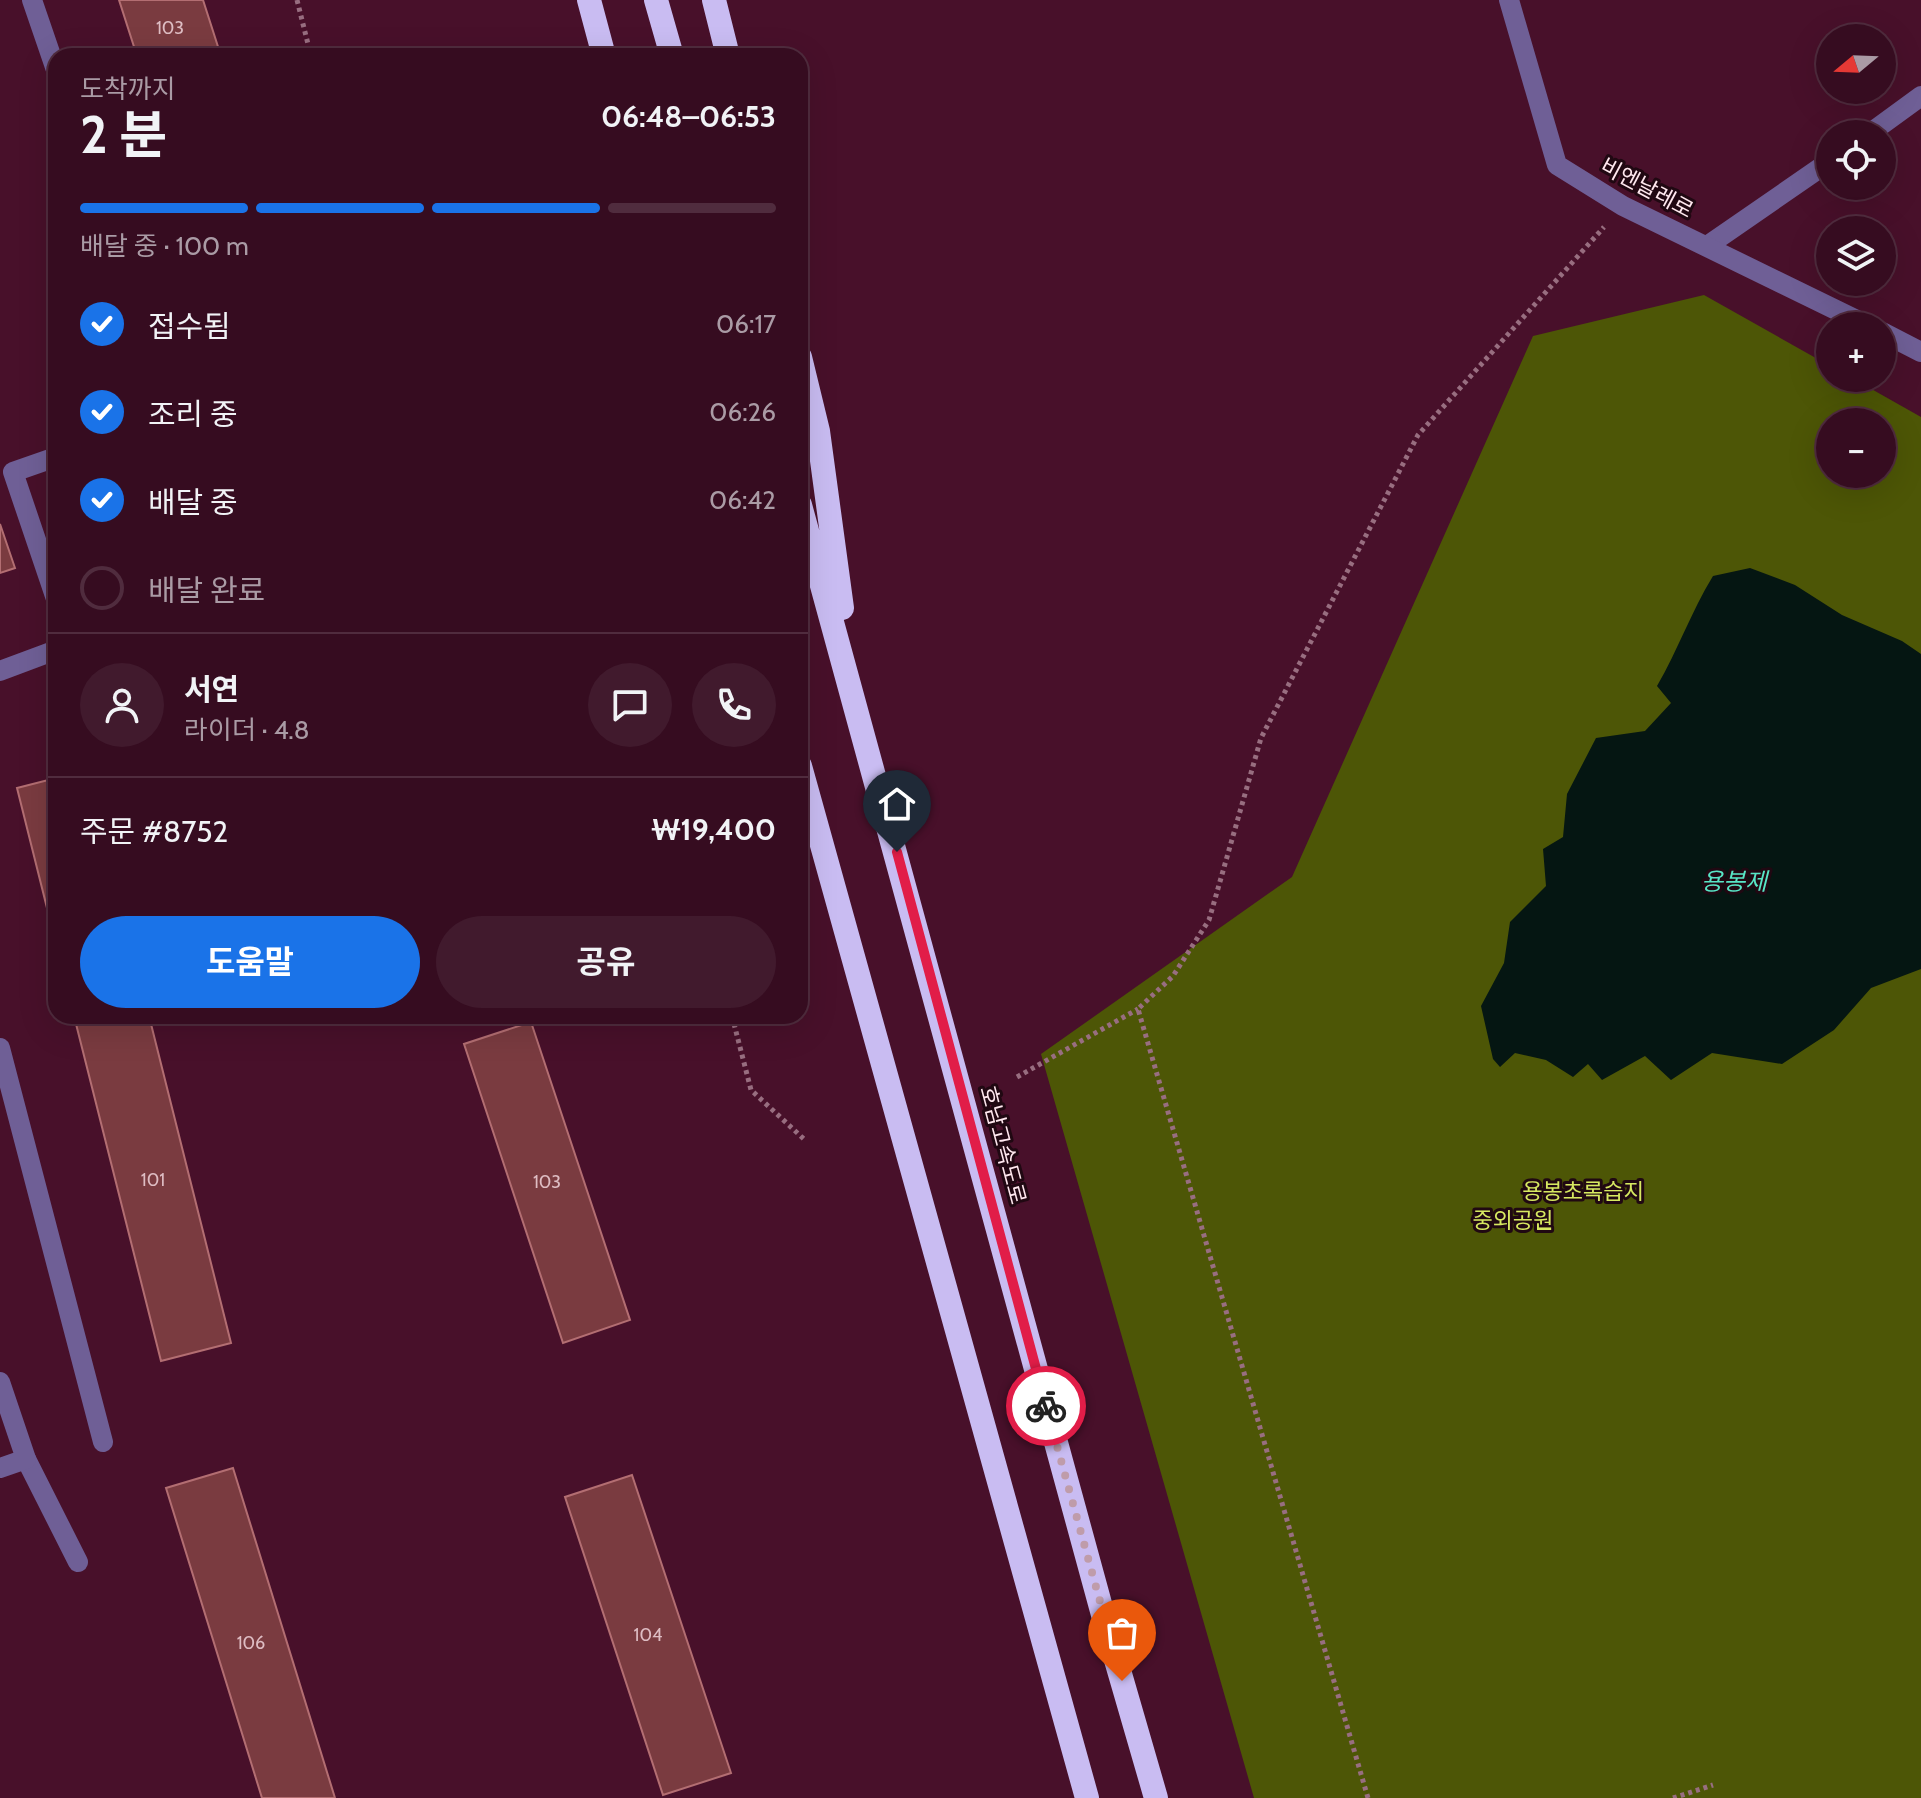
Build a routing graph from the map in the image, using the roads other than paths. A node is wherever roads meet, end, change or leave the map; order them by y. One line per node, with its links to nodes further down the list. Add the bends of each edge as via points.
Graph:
1 (32, 0): 6 (street)
2 (589, 0): 7 (highway)
3 (656, 0): 8 (highway)
4 (714, 0): 9 (highway)
5 (1509, 0): 13 (street, 비엔날레로, via 1557,165 1623,206)
6 (48, 48)
7 (602, 48)
8 (670, 48)
9 (726, 48)
10 (1921, 96): 11 (street)
11 (1888, 120)
12 (1816, 171): 13 (street)
13 (1707, 246): 14 (street, 비엔날레로)
14 (1841, 312)
15 (1896, 339): 16 (street)
16 (1921, 352)
17 (808, 390): 24 (highway)
18 (48, 460): 19 (street)
19 (7, 474): 21 (street)
20 (808, 533): 24 (highway, 호남고속도로)
21 (48, 579)
22 (48, 653): 23 (street)
23 (0, 671)
24 (855, 698): 33 (highway, 호남고속도로)
25 (808, 795): 32 (highway)
26 (0, 1048): 28 (street)
27 (0, 1382): 29 (street)
28 (103, 1442)
29 (26, 1459): 30 (street); 31 (street)
30 (0, 1468)
31 (78, 1562)
32 (1087, 1798)
33 (1156, 1798)

